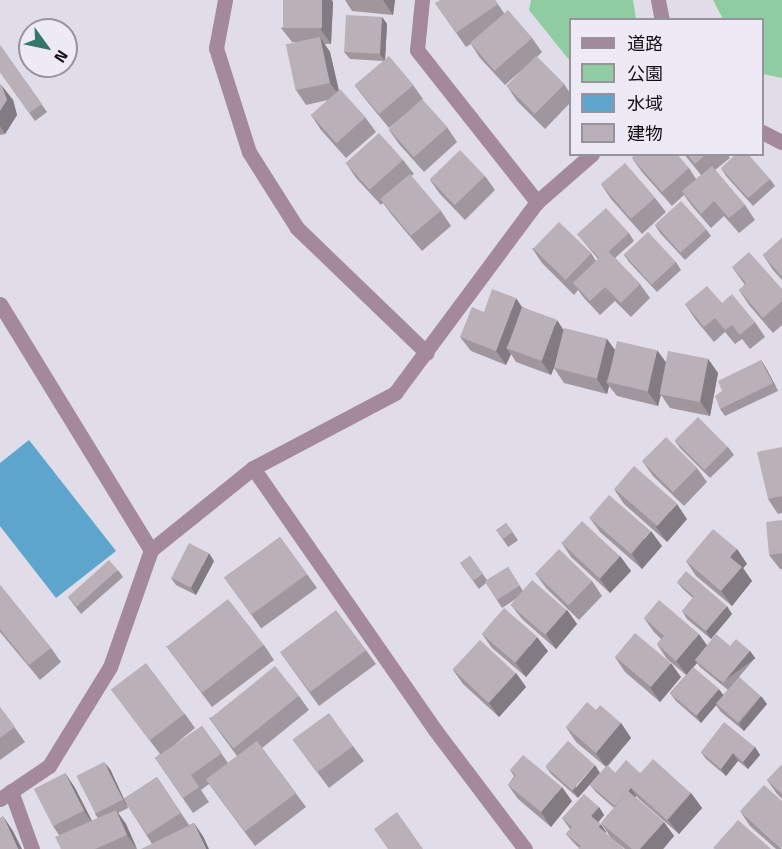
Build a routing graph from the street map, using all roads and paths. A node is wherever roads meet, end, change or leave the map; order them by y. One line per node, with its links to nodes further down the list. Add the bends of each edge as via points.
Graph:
1 (225, 0): 10 (street, via 216,48 249,152 297,228)
2 (423, 0): 8 (street, via 417,50)
3 (658, 0): 4 (street)
4 (662, 18)
5 (764, 133): 6 (street)
6 (782, 142)
7 (590, 156): 8 (street)
8 (537, 202): 10 (street)
9 (0, 304): 12 (street)
10 (428, 353): 11 (street, via 394,393)
11 (253, 468): 12 (street); 15 (street, via 435,730)
12 (151, 549): 13 (street, via 110,667 49,766)
13 (6, 795): 14 (street)
14 (32, 849)
15 (525, 849)

